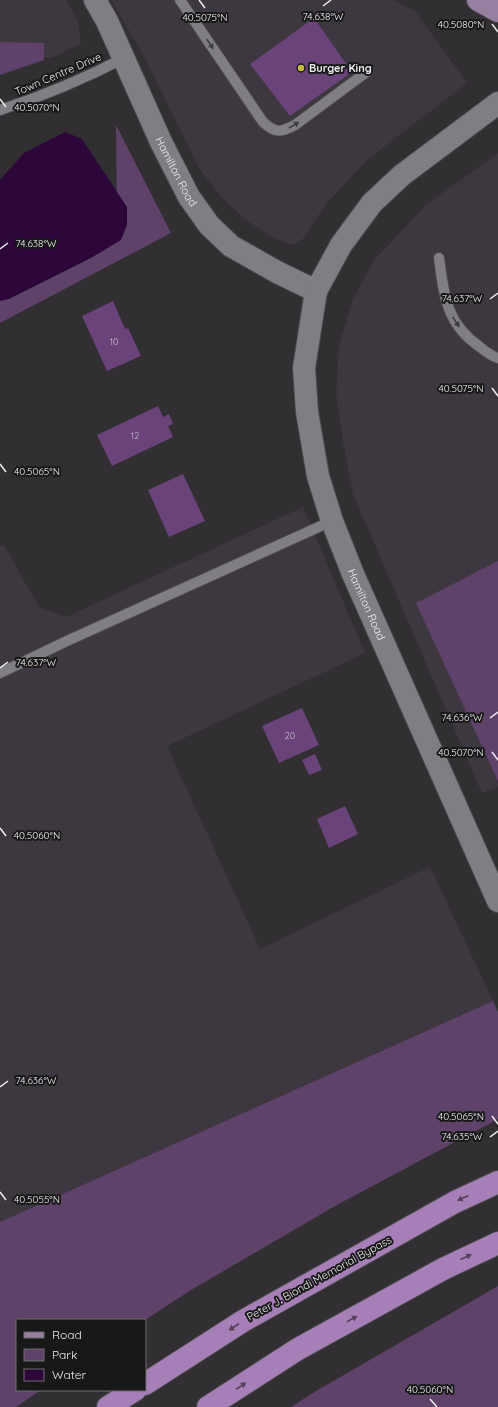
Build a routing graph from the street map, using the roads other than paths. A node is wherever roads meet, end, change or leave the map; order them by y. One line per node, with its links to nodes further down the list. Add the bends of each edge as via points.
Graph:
1 (95, 0): 5 (street, Hamilton Road)
2 (180, 0): 6 (lane, one-way to 6, via 263,122 276,131 295,125)
3 (478, 0): 4 (main road)
4 (498, 11)
5 (124, 58): 8 (lane, Town Centre Drive, via 37,98); 10 (street, Hamilton Road, via 161,142 189,197 209,225 231,246)
6 (368, 71)
7 (498, 103): 10 (street, Hamilton Road, via 402,175 372,203 341,245)
8 (0, 110)
9 (439, 258): 11 (lane, one-way to 11, via 445,299 454,321 471,341 492,357)
10 (316, 291): 12 (street, Hamilton Road, via 304,368 306,412 318,476)
11 (498, 358)
12 (332, 521): 13 (lane); 14 (street, Hamilton Road)
13 (0, 673)
14 (498, 901)
15 (498, 1182): 17 (highway, Peter J. Biondi Memorial Bypass, one-way to 17, via 455,1202 243,1321)
16 (498, 1243): 20 (highway, one-way to 16, via 298,1349 443,1269)
17 (146, 1383)
18 (133, 1391): 19 (highway)
19 (108, 1407)
20 (208, 1407)

